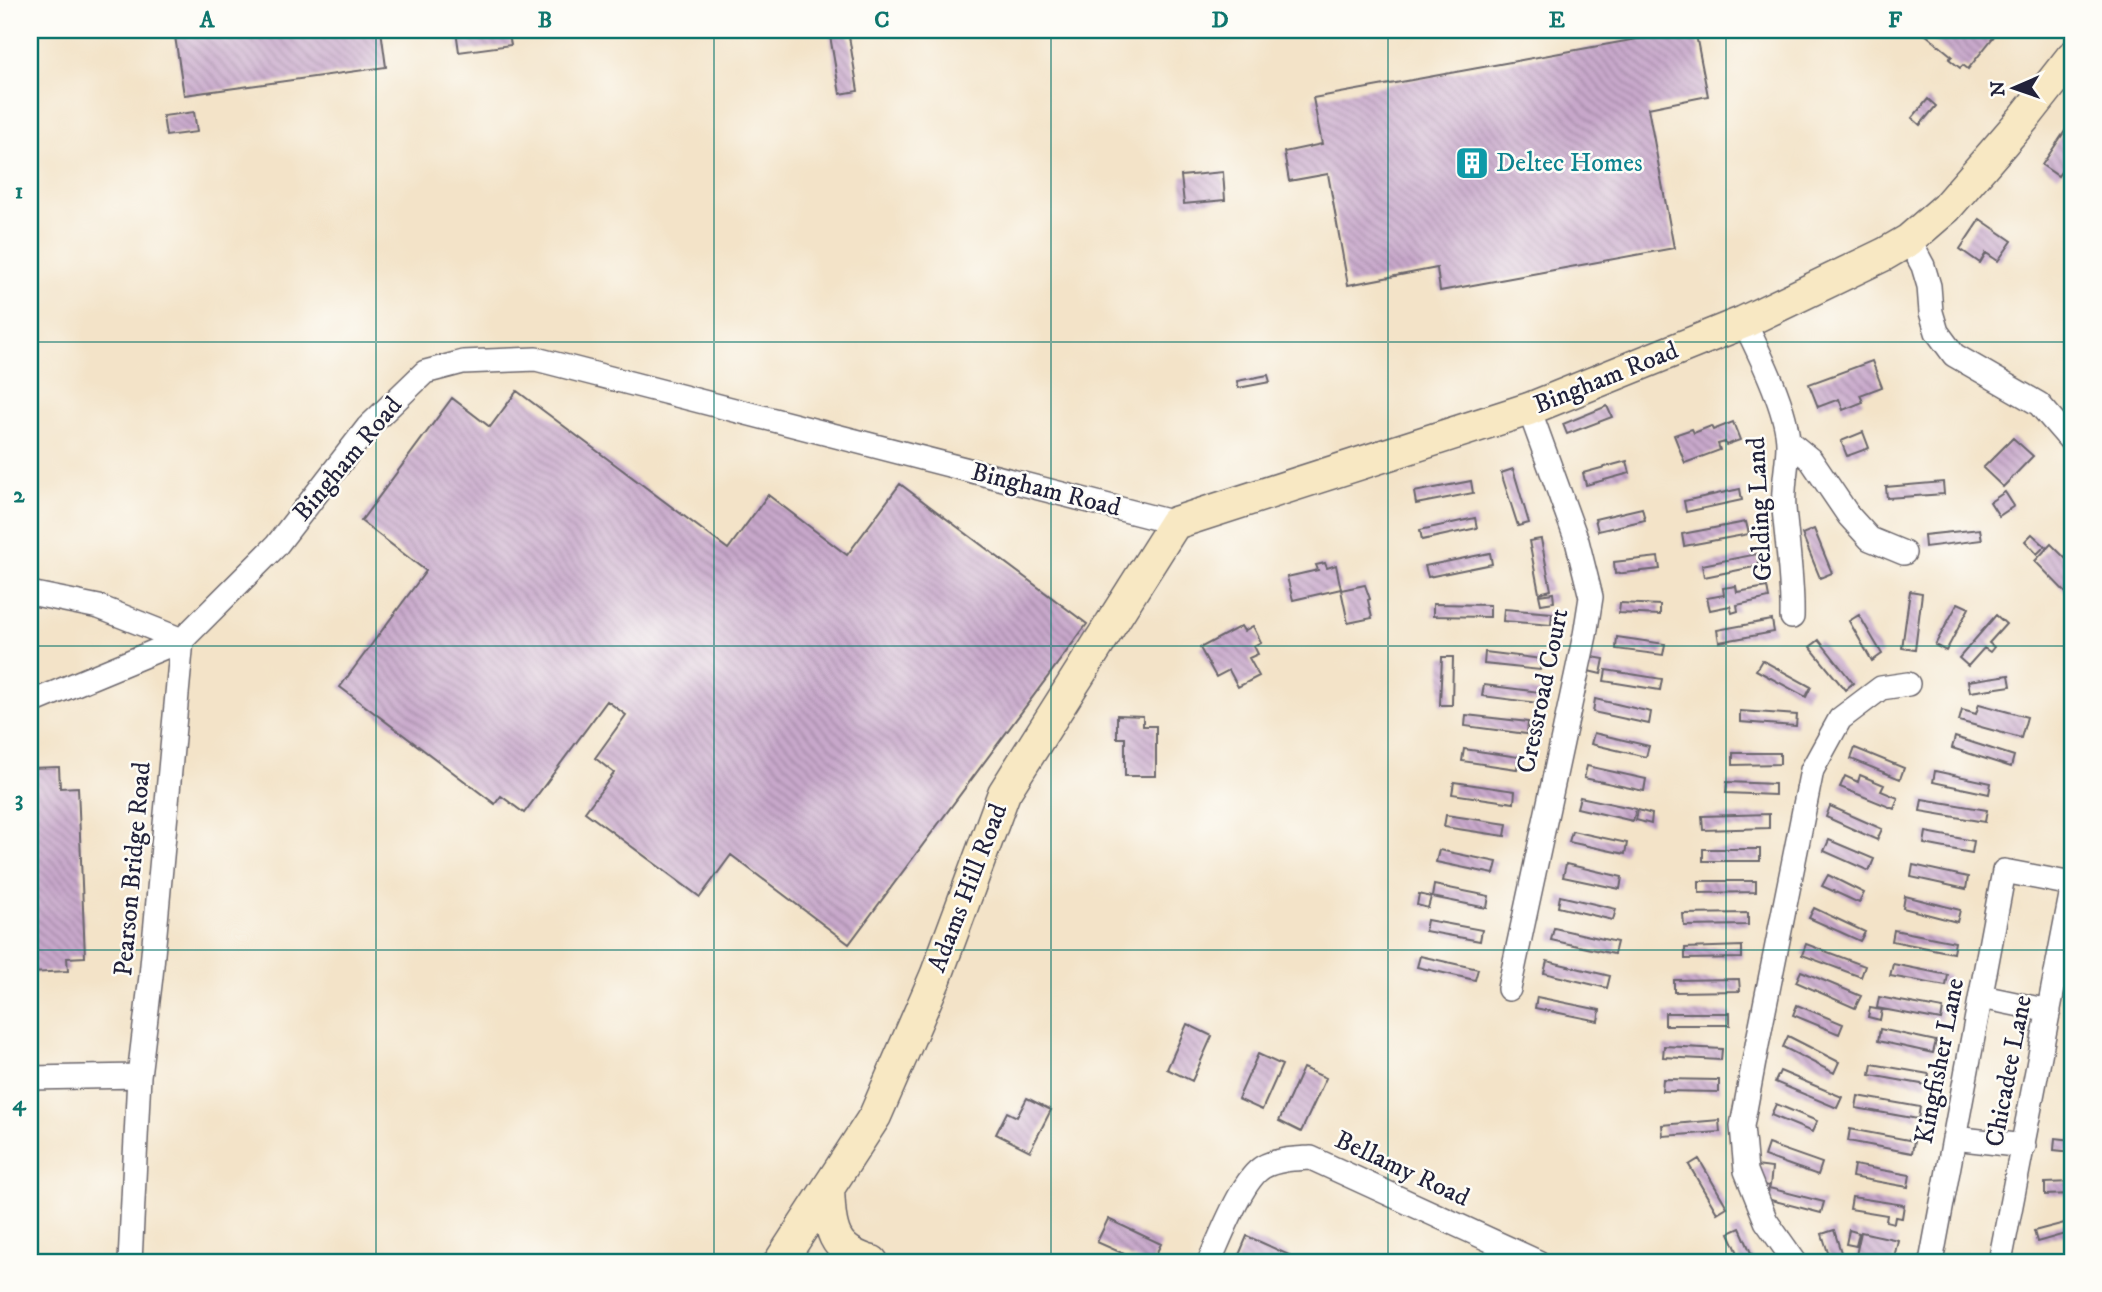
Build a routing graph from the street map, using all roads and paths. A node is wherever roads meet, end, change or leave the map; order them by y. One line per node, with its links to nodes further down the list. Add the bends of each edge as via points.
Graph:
1 (2072, 57): 2 (street, Bingham Road, via 1946,208)
2 (1909, 240): 3 (street, Bingham Road); 6 (street, via 1926,276 1937,332 1954,355 2039,404)
3 (1744, 322): 4 (street, Bingham Road); 5 (street, Gelding Land, via 1764,361)
4 (1529, 409): 7 (street, Bingham Road); 16 (street, Cressroad Court, via 1577,541 1591,597)
5 (1788, 442): 8 (street, via 1811,460 1870,539); 10 (street, Gelding Land, via 1783,488)
6 (2072, 442)
7 (1175, 523): 11 (street, Bingham Road, via 536,359 463,362 425,372 368,427 276,546); 23 (street, Adams Hill Road, via 1004,793 936,976 875,1116)
8 (1905, 553)
9 (30, 593): 11 (street, via 99,607)
10 (1792, 617)
11 (182, 640): 13 (street, Bingham Road); 19 (street, Pearson Bridge Road)
12 (1908, 684): 29 (street, via 1881,688 1840,719 1812,770 1756,1052 1742,1126 1746,1171 1766,1221)
13 (30, 703)
14 (2072, 884): 17 (street, Kingfisher Lane, via 2004,871)
15 (2072, 890): 18 (street, Chicadee Lane)
16 (1509, 989)
17 (1982, 997): 18 (street); 21 (street, Kingfisher Lane)
18 (2049, 1011): 22 (street, Chicadee Lane)
19 (139, 1076): 20 (street); 24 (street, Pearson Bridge Road)
20 (30, 1078)
21 (1954, 1138): 22 (street); 30 (street, Kingfisher Lane)
22 (2024, 1146): 31 (street, Chicadee Lane)
23 (828, 1189): 25 (street, Adams Hill Road); 26 (street, via 833,1231 844,1251)
24 (130, 1262)
25 (780, 1262)
26 (872, 1262)
27 (1209, 1262): 28 (street, Bellamy Road, via 1245,1187 1262,1168 1287,1159 1311,1158)
28 (1538, 1262)
29 (1795, 1262)
30 (1931, 1262)
31 (2000, 1262)

